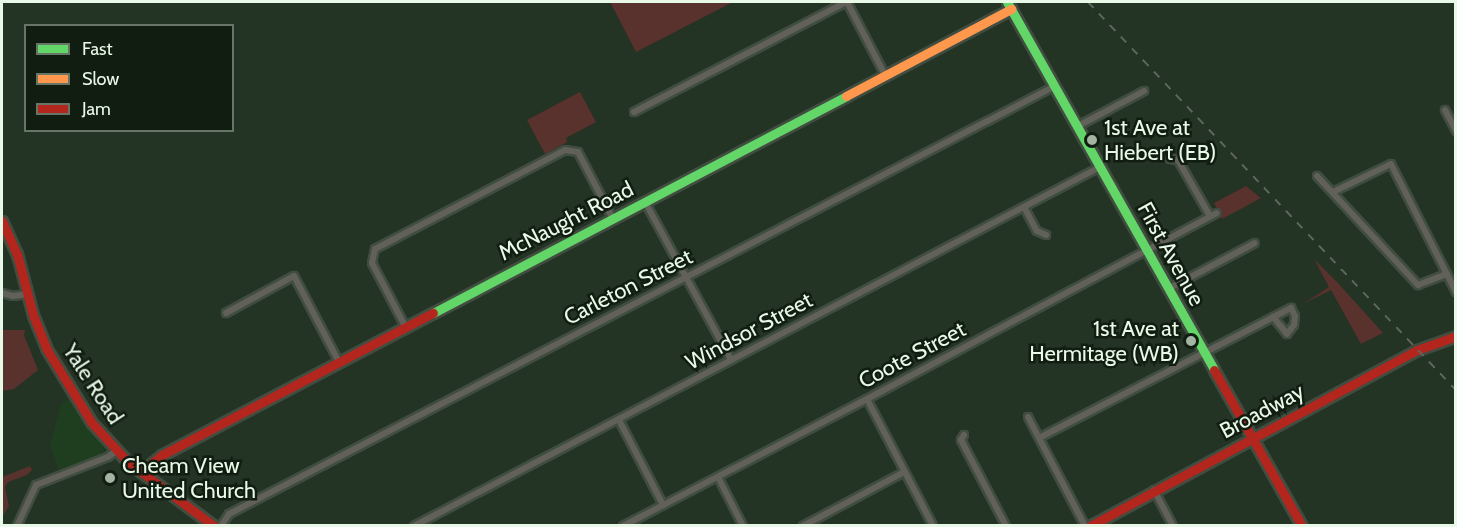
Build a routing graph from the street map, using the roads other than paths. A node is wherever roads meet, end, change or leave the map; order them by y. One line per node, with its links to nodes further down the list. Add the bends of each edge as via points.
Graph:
1 (846, 2): 3 (street); 7 (street)
2 (1009, 5): 3 (street, McNaught Road); 4 (street, First Avenue)
3 (885, 75): 14 (street, McNaught Road)
4 (1055, 86): 8 (street, First Avenue); 24 (street, Carleton Street)
5 (1144, 91): 8 (street)
6 (1445, 110): 9 (street)
7 (634, 112)
8 (1078, 126): 11 (street, First Avenue)
9 (1455, 131)
10 (1170, 159): 17 (street, via 1178,160)
11 (1100, 167): 15 (street, Windsor Street); 22 (street, First Avenue)
12 (1317, 176): 13 (street)
13 (1333, 192): 23 (street, via 1418,285); 23 (street, via 1391,164)
14 (645, 202): 18 (street, McNaught Road); 24 (street)
15 (1024, 207): 20 (street, via 1037,231); 34 (street, Windsor Street)
16 (1217, 213): 17 (street, Coote Street)
17 (1210, 216): 22 (street, Coote Street)
18 (613, 219): 31 (street, McNaught Road); 31 (street, via 578,152 565,150 543,160 375,249 372,263)
19 (2, 221): 28 (street, Yale Road)
20 (1046, 235)
21 (1256, 243): 25 (street)
22 (1147, 250): 25 (street, First Avenue); 36 (street, Coote Street)
23 (1447, 274): 26 (street)
24 (686, 278): 34 (street); 50 (street, Carleton Street, via 229,514)
25 (1168, 289): 33 (street, First Avenue)
26 (1455, 292)
27 (2, 293): 28 (street)
28 (28, 294): 42 (street, Yale Road, via 57,368 92,423)
29 (226, 313): 35 (street, via 294,276)
30 (1273, 317): 33 (street)
31 (405, 326): 35 (street, McNaught Road)
32 (1455, 336): 41 (street, Broadway, via 1425,346)
33 (1204, 352): 40 (street); 41 (street, First Avenue)
34 (731, 360): 38 (street, Windsor Street)
35 (339, 363): 43 (street, McNaught Road, via 152,460)
36 (867, 399): 44 (street); 45 (street, Coote Street)
37 (1028, 417): 40 (street)
38 (619, 420): 47 (street); 51 (street, Windsor Street)
39 (964, 435): 56 (street, via 961,440)
40 (1040, 438): 57 (street)
41 (1252, 438): 46 (street, Broadway); 59 (street, First Avenue)
42 (116, 451): 43 (street, Yale Road); 48 (street, via 36,485)
43 (141, 472): 49 (street, Yale Road)
44 (904, 472): 54 (street); 55 (street)
45 (718, 477): 47 (street, Coote Street); 53 (street)
46 (1154, 490): 57 (street, Broadway); 58 (street)
47 (663, 505): 52 (street, Coote Street)
48 (17, 525)
49 (214, 525)
50 (221, 525)
51 (414, 525)
52 (623, 525)
53 (743, 525)
54 (803, 525)
55 (933, 525)
56 (1006, 525)
57 (1088, 525)
58 (1173, 525)
59 (1302, 525)

